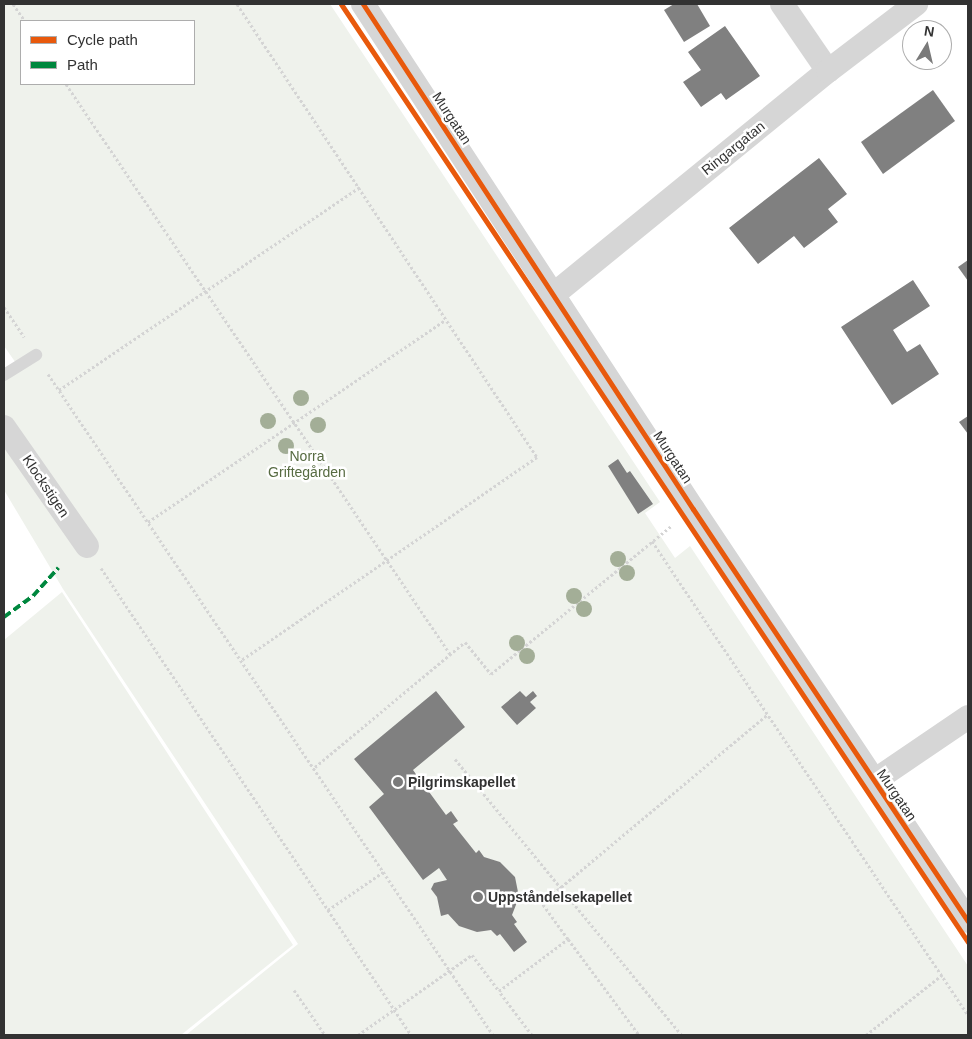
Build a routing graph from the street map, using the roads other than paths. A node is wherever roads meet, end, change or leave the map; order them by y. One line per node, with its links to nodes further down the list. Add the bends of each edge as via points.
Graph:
1 (363, 4): 5 (street, Murgatan)
2 (782, 4): 4 (street)
3 (916, 4): 4 (street, Ringargatan)
4 (828, 71): 5 (street, Ringargatan)
5 (553, 295): 11 (street, Murgatan)
6 (36, 355): 7 (lane)
7 (4, 375)
8 (4, 427): 9 (street, Klockstigen)
9 (87, 546)
10 (968, 717): 11 (street)
11 (874, 781): 12 (street, Murgatan)
12 (968, 921)

